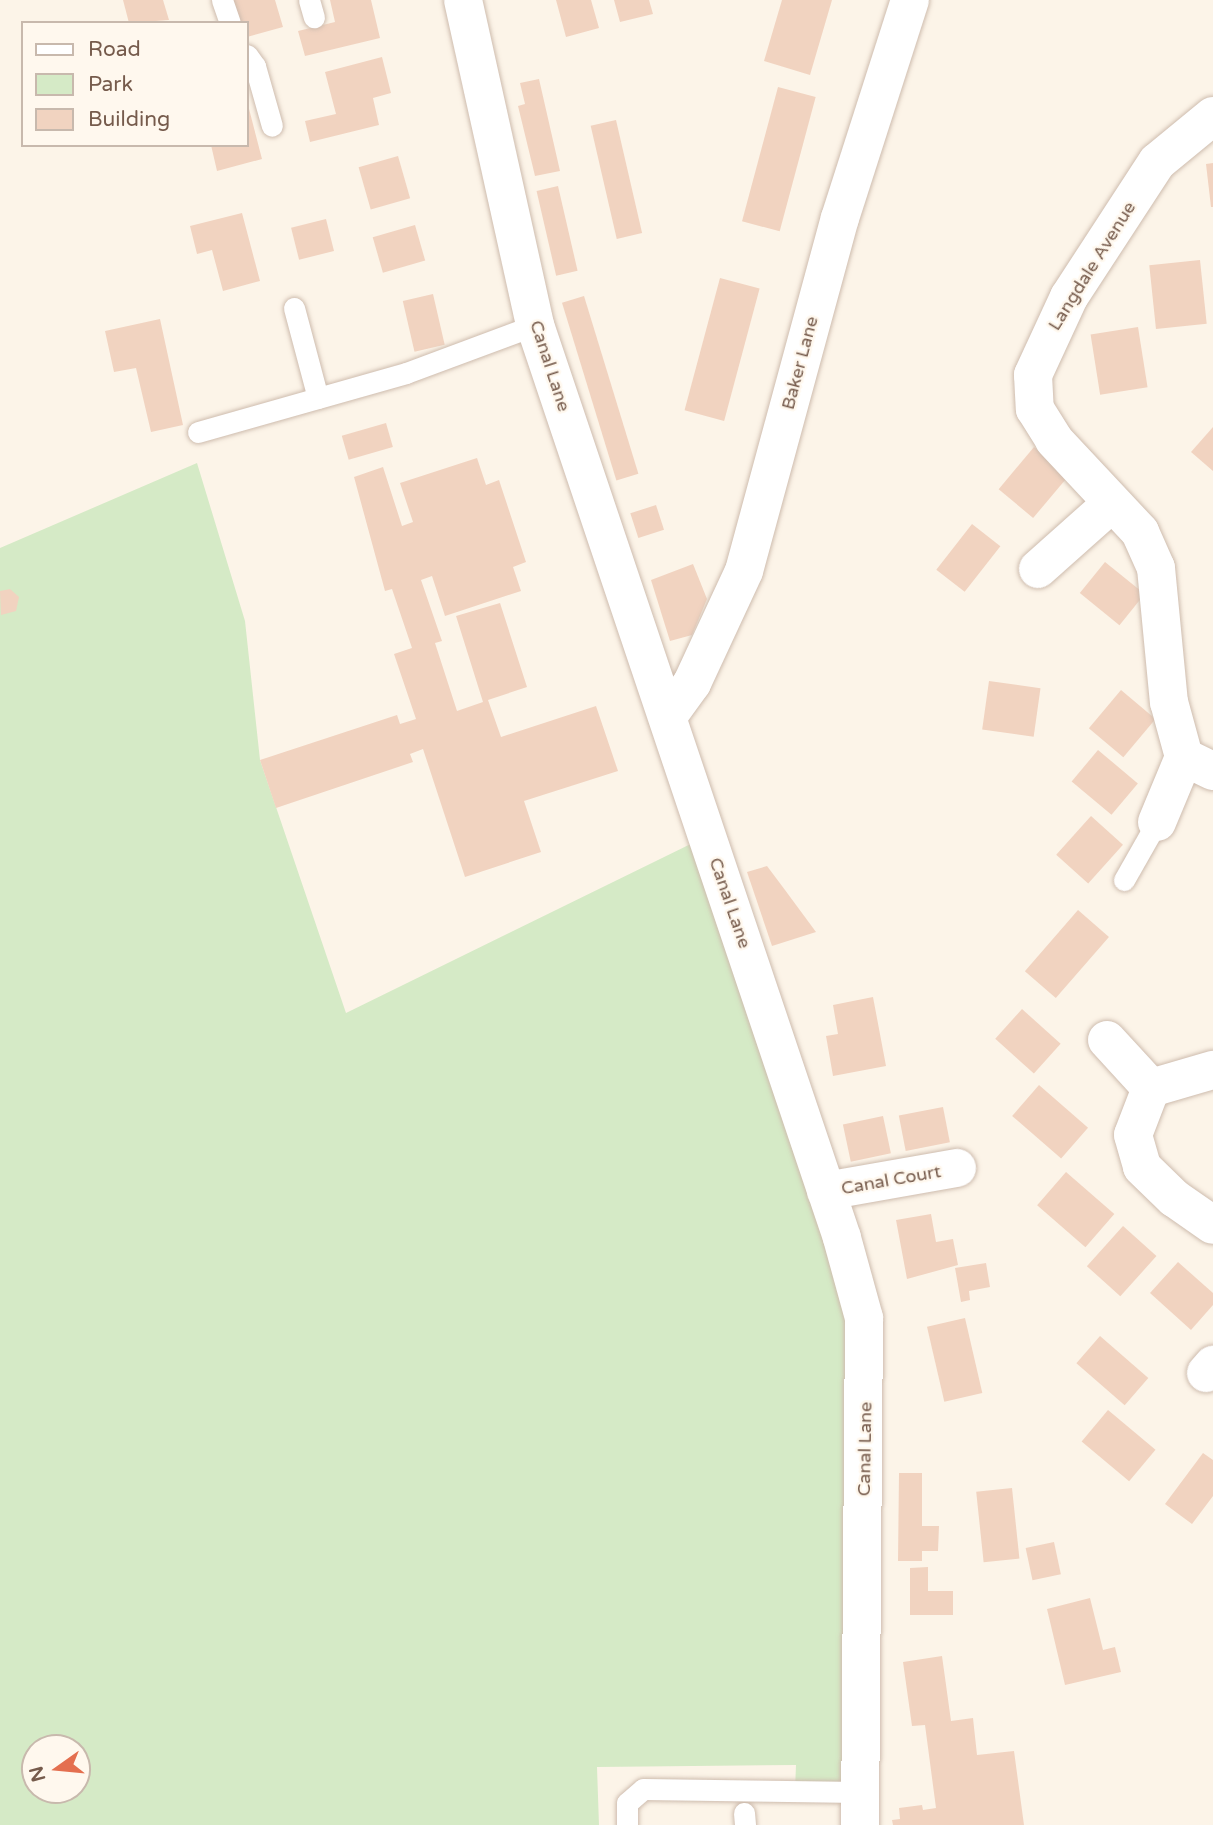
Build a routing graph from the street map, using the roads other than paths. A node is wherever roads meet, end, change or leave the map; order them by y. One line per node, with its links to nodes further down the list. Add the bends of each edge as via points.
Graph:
1 (222, 0): 4 (lane)
2 (463, 0): 9 (street, Canal Lane)
3 (909, 0): 14 (street, Baker Lane, via 840,218 744,571 692,682)
4 (229, 21)
5 (248, 56): 7 (lane)
6 (1213, 116): 12 (street, Langdale Avenue, via 1157,162 1069,298 1033,375 1035,409 1054,440)
7 (272, 126)
8 (295, 308): 10 (lane)
9 (535, 325): 10 (lane, via 406,373); 14 (street, Canal Lane)
10 (318, 398): 11 (lane)
11 (198, 432)
12 (1111, 504): 13 (street); 15 (street, Langdale Avenue, via 1140,532 1156,568 1169,702)
13 (1038, 569)
14 (668, 716): 22 (street, Canal Lane)
15 (1199, 764): 16 (street, Langdale Avenue)
16 (1157, 822): 17 (lane)
17 (1124, 880)
18 (1107, 1040): 20 (street)
19 (1213, 1070): 20 (street)
20 (1151, 1088): 23 (street, via 1133,1135 1142,1167 1174,1198)
21 (957, 1168): 22 (street, Canal Court)
22 (826, 1191): 24 (street, Canal Lane, via 864,1318)
23 (1213, 1225)
24 (859, 1808): 25 (lane, via 643,1789 627,1803)
25 (628, 1825)

